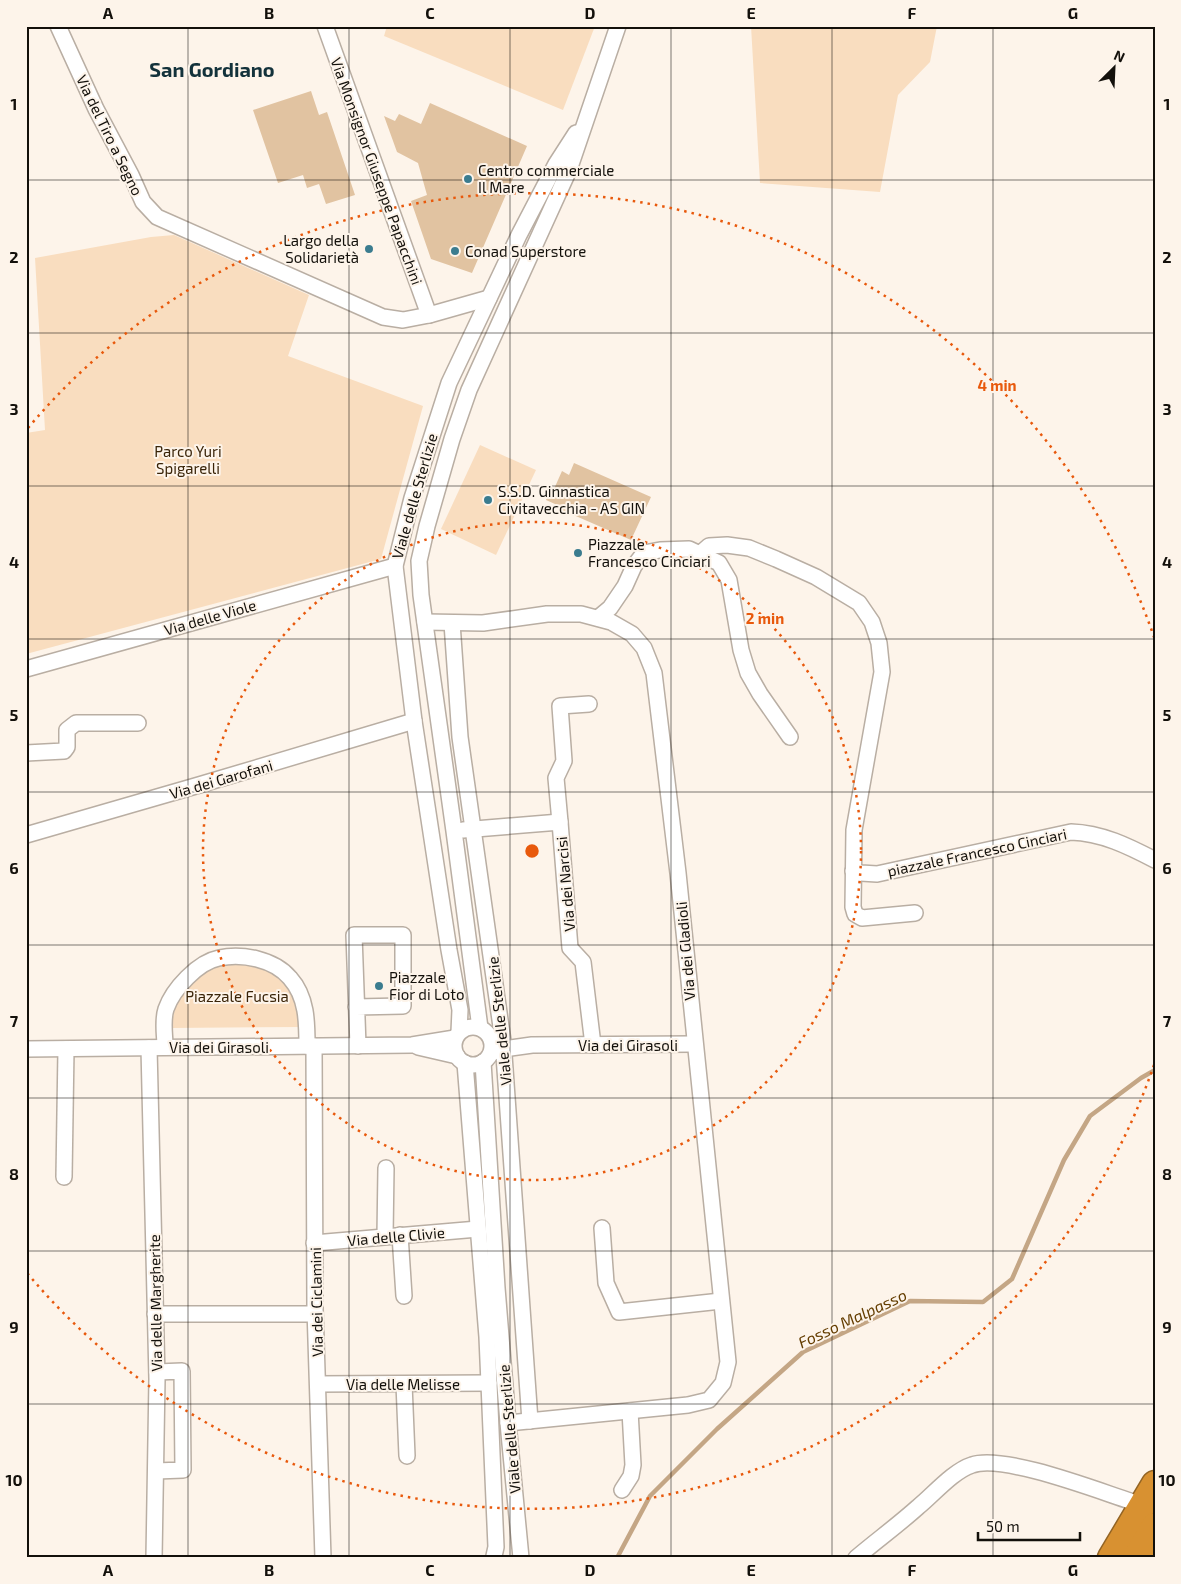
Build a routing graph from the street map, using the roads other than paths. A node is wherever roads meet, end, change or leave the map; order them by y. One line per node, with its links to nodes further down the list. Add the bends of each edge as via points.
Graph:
1 (58, 26): 6 (street, Via del Tiro a Segno, via 143,202 157,217 383,317 404,320)
2 (326, 26): 6 (street, Via Monsignor Giuseppe Papacchini)
3 (618, 26): 4 (street, Viale delle Sterlizie)
4 (589, 113): 5 (street, Viale delle Sterlizie, via 556,164); 10 (street, Viale delle Sterlizie, via 569,170 469,390 452,439 419,561)
5 (489, 298): 6 (street, Via del Tiro a Segno); 8 (street, Viale delle Sterlizie, via 449,383 412,498)
6 (428, 315)
7 (701, 553): 9 (street, via 689,549 644,554 610,608); 16 (street, via 719,562 729,580 748,673); 23 (street, via 710,546 728,545 750,548 776,558 859,603 872,622 879,643 882,672 854,830)
8 (395, 566): 12 (street, Via delle Viole); 14 (street, Viale delle Sterlizie)
9 (598, 618): 11 (street, Via dei Gladioli, via 581,614 547,614 483,623); 27 (street, Via dei Gladioli, via 632,634 644,648 654,673)
10 (425, 622): 11 (street, Via dei Gladioli); 20 (street, Viale delle Sterlizie)
11 (452, 623): 19 (street, Viale delle Sterlizie, via 460,737)
12 (26, 669)
13 (589, 704): 18 (street, via 560,706 564,761 556,778)
14 (414, 721): 21 (street, Via dei Garofani); 26 (street, Viale delle Sterlizie, via 460,1010)
15 (138, 722): 17 (street, via 76,723 67,730 64,751)
16 (790, 737)
17 (26, 753)
18 (560, 822): 19 (street, Via dei Narcisi); 30 (street, Via dei Narcisi, via 570,948 584,962)
19 (473, 829): 20 (street, Via dei Narcisi); 29 (street, Viale delle Sterlizie)
20 (454, 831): 29 (street, Viale delle Sterlizie)
21 (26, 835)
22 (1155, 860): 23 (street, piazzale Francesco Cinciari, via 1109,838 1088,832 1071,832 877,874)
23 (853, 871): 24 (street, via 852,907 855,914 862,918)
24 (914, 914)
25 (356, 1007): 25 (street, via 354,936 403,935 403,1006); 32 (street)
26 (457, 1035): 28 (street, Via dei Girasoli); 29 (street, Via dei Girasoli, via 465,1028); 37 (street, Viale delle Sterlizie, via 454,1046)
27 (694, 1044): 30 (street, Via dei Girasoli); 45 (street, Via dei Gladioli)
28 (412, 1045): 32 (street, Via dei Girasoli); 37 (street, Via dei Girasoli)
29 (492, 1045): 30 (street, Via dei Girasoli); 37 (street, Via dei Girasoli, via 473,1065); 53 (street, Viale delle Sterlizie); 54 (street, Viale delle Sterlizie, via 497,1288)
30 (593, 1045)
31 (310, 1046): 32 (street, Via dei Girasoli); 33 (street, Via dei Girasoli); 33 (street, via 303,1000 290,976 272,964 238,957 219,958 201,966 187,978 166,1009); 43 (street, Via dei Ciclamini)
32 (358, 1046)
33 (165, 1047): 34 (street, Via dei Girasoli)
34 (148, 1048): 36 (street, Via dei Girasoli); 46 (street, Via delle Margherite)
35 (26, 1049): 36 (street, Via dei Girasoli)
36 (66, 1049): 39 (street)
37 (461, 1060): 41 (street, Viale delle Sterlizie)
38 (386, 1168): 42 (street)
39 (64, 1177)
40 (602, 1228): 45 (street, via 606,1283 619,1312)
41 (478, 1229): 42 (street, Via delle Clivie); 49 (street, Viale delle Sterlizie)
42 (393, 1236): 43 (street, Via delle Clivie); 44 (street)
43 (314, 1243): 47 (street, Via dei Ciclamini)
44 (404, 1296)
45 (721, 1301): 52 (street, Via dei Gladioli, via 728,1362 723,1383 709,1400)
46 (155, 1314): 47 (street); 48 (street, Via delle Margherite)
47 (315, 1314): 50 (street, Via dei Ciclamini)
48 (157, 1372): 56 (street, Via delle Margherite); 56 (street, via 182,1371 183,1470)
49 (489, 1383): 51 (street, Via delle Melisse); 61 (street, Viale delle Sterlizie, via 496,1547)
50 (318, 1384): 51 (street, Via delle Melisse); 63 (street, Via dei Ciclamini)
51 (404, 1384): 55 (street)
52 (630, 1411): 53 (street, Via dei Gladioli); 58 (street, via 634,1465)
53 (530, 1421): 54 (street, Via dei Gladioli)
54 (508, 1423): 64 (street, Viale delle Sterlizie)
55 (407, 1456)
56 (156, 1471): 62 (street, Via delle Margherite)
57 (1155, 1484): 66 (highway)
58 (622, 1490)
59 (1130, 1501): 65 (street, via 1026,1468 972,1464 958,1472)
60 (1155, 1526): 67 (highway)
61 (493, 1557): 64 (street, via 508,1552)
62 (154, 1558)
63 (323, 1558)
64 (520, 1558)
65 (856, 1558)
66 (1112, 1558)
67 (1136, 1558)

